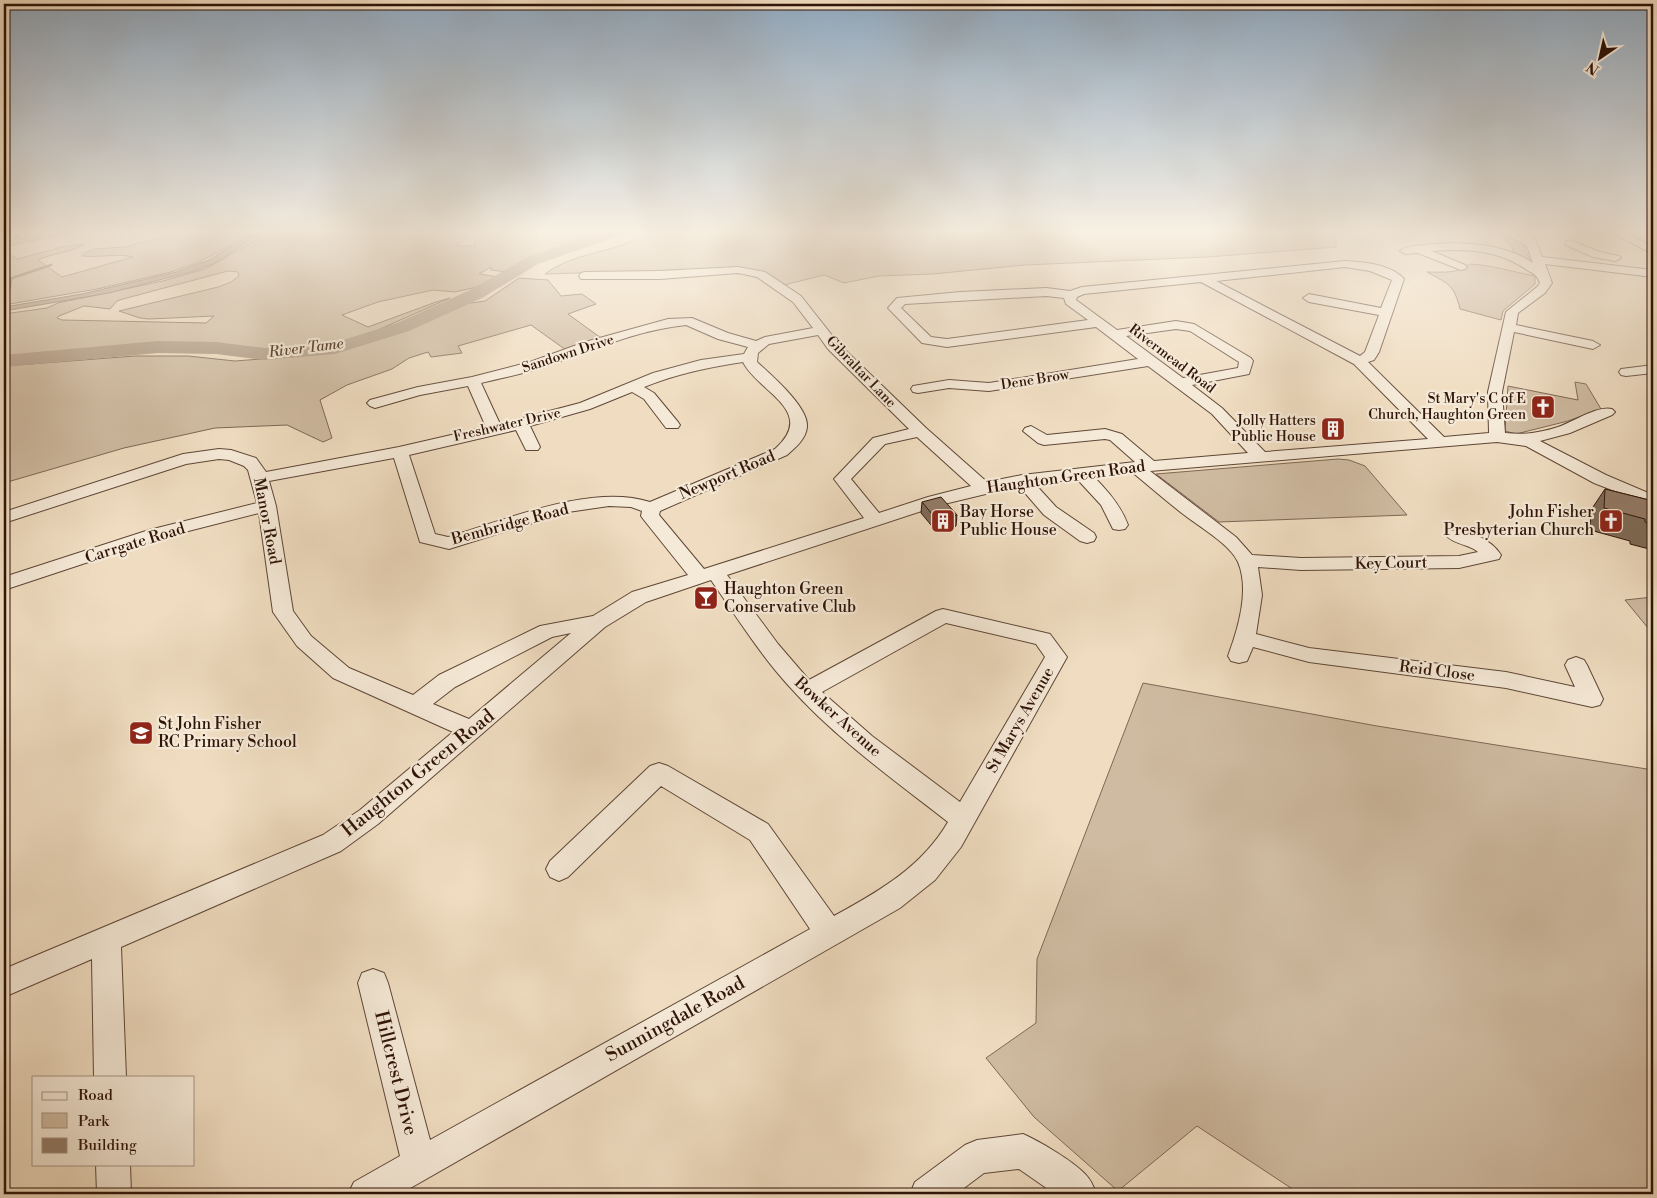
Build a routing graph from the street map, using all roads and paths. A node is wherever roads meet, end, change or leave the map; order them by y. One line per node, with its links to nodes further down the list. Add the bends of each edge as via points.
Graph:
1 (781, 288): 11 (street, Gibraltar Lane, via 797,299)
2 (1113, 288): 6 (street, via 1082,291)
3 (1221, 288): 16 (street)
4 (1395, 288): 8 (street)
5 (1542, 288): 10 (street, via 1512,312)
6 (1071, 296): 9 (street, Rivermead Road, via 1070,301); 9 (street, via 1046,292 960,296 901,301 894,308 927,340 947,343)
7 (1309, 298): 8 (street)
8 (1386, 313): 16 (street, via 1372,352)
9 (1097, 323): 12 (street, Rivermead Road)
10 (1509, 327): 13 (street); 30 (street, via 1495,392)
11 (821, 330): 14 (street, via 765,341); 28 (street, Gibraltar Lane, via 833,346)
12 (1113, 334): 15 (street, Rivermead Road); 20 (street, via 1176,325 1194,328 1246,361 1244,372)
13 (1593, 344)
14 (754, 352): 19 (street, Sandown Drive, via 687,321 668,323); 21 (street, Freshwater Drive, via 658,376); 43 (street, Newport Road, via 750,363 794,410 799,424 794,440 781,452)
15 (1151, 361): 20 (street, Rivermead Road); 22 (street, Dene Brow, via 989,387 949,384)
16 (1359, 361): 32 (street)
17 (1653, 369): 18 (street)
18 (1626, 372)
19 (473, 381): 23 (street, Sandown Drive); 27 (street)
20 (1181, 383): 35 (street, Rivermead Road, via 1216,411)
21 (634, 387): 25 (street, Freshwater Drive, via 585,406); 26 (street, via 648,396)
22 (918, 389)
23 (375, 403)
24 (1607, 412): 31 (street, via 1564,430)
25 (521, 424): 27 (street, Freshwater Drive); 33 (street)
26 (672, 425)
27 (495, 429): 34 (street, Freshwater Drive)
28 (920, 431): 40 (street, Gibraltar Lane); 45 (street, via 879,441 842,480)
29 (1032, 431): 36 (street, via 1044,440 1096,434 1116,437)
30 (1497, 437): 31 (street, Haughton Green Road); 32 (street, Haughton Green Road)
31 (1524, 440): 41 (street)
32 (1441, 443): 35 (street, Haughton Green Road)
33 (532, 447)
34 (400, 452): 38 (street, Freshwater Drive); 43 (street, Bembridge Road, via 428,538 449,543 566,507 610,501 633,502)
35 (1260, 457): 36 (street, Haughton Green Road)
36 (1142, 466): 37 (street, Haughton Green Road); 49 (street)
37 (1080, 473): 39 (street, Haughton Green Road); 46 (street, via 1116,512)
38 (260, 478): 42 (street, Manor Road); 44 (street, Manor Road, via 250,462 240,458 219,454 199,456 165,464)
39 (1022, 480): 40 (street, Haughton Green Road); 48 (street, via 1050,511)
40 (983, 488): 45 (street, Haughton Green Road)
41 (1653, 500)
42 (267, 506): 51 (street, Carrgate Road, via 155,534); 55 (street, Manor Road, via 283,612 304,641 342,673)
43 (651, 508): 50 (street, via 650,516)
44 (4, 518)
45 (875, 519): 50 (street, Haughton Green Road)
46 (1120, 525)
47 (1456, 535): 49 (street, Key Court, via 1478,543 1492,555 1460,562 1301,564)
48 (1087, 537)
49 (1246, 560): 53 (street, Reid Close, via 1251,577 1250,600 1242,647 1506,680 1592,699)
50 (707, 574): 52 (street, Haughton Green Road, via 639,597); 54 (street, Bowker Avenue)
51 (4, 584)
52 (598, 622): 55 (street, Haughton Green Road, via 547,631 447,681); 56 (street, Haughton Green Road)
53 (1576, 664)
54 (806, 691): 57 (street, Bowker Avenue, via 856,737); 57 (street, St Marys Avenue, via 943,616 1043,639 1056,657)
55 (415, 706): 56 (street, Manor Road)
56 (472, 730): 60 (street, Haughton Green Road, via 369,817 332,843)
57 (963, 819): 59 (street, Sunningdale Road, via 952,839 925,872 890,898)
58 (559, 869): 59 (street, via 658,773 759,832)
59 (828, 933): 64 (street, Sunningdale Road)
60 (106, 938): 62 (street, Haughton Green Road); 63 (street)
61 (373, 983): 64 (street, Hillcrest Drive)
62 (4, 984)
63 (110, 1076)
64 (419, 1164): 67 (street, Sunningdale Road)
65 (113, 1166): 66 (street)
66 (114, 1194)
67 (366, 1194)
68 (927, 1194): 69 (street, via 977,1157 1023,1151 1072,1185)
69 (1079, 1194)

